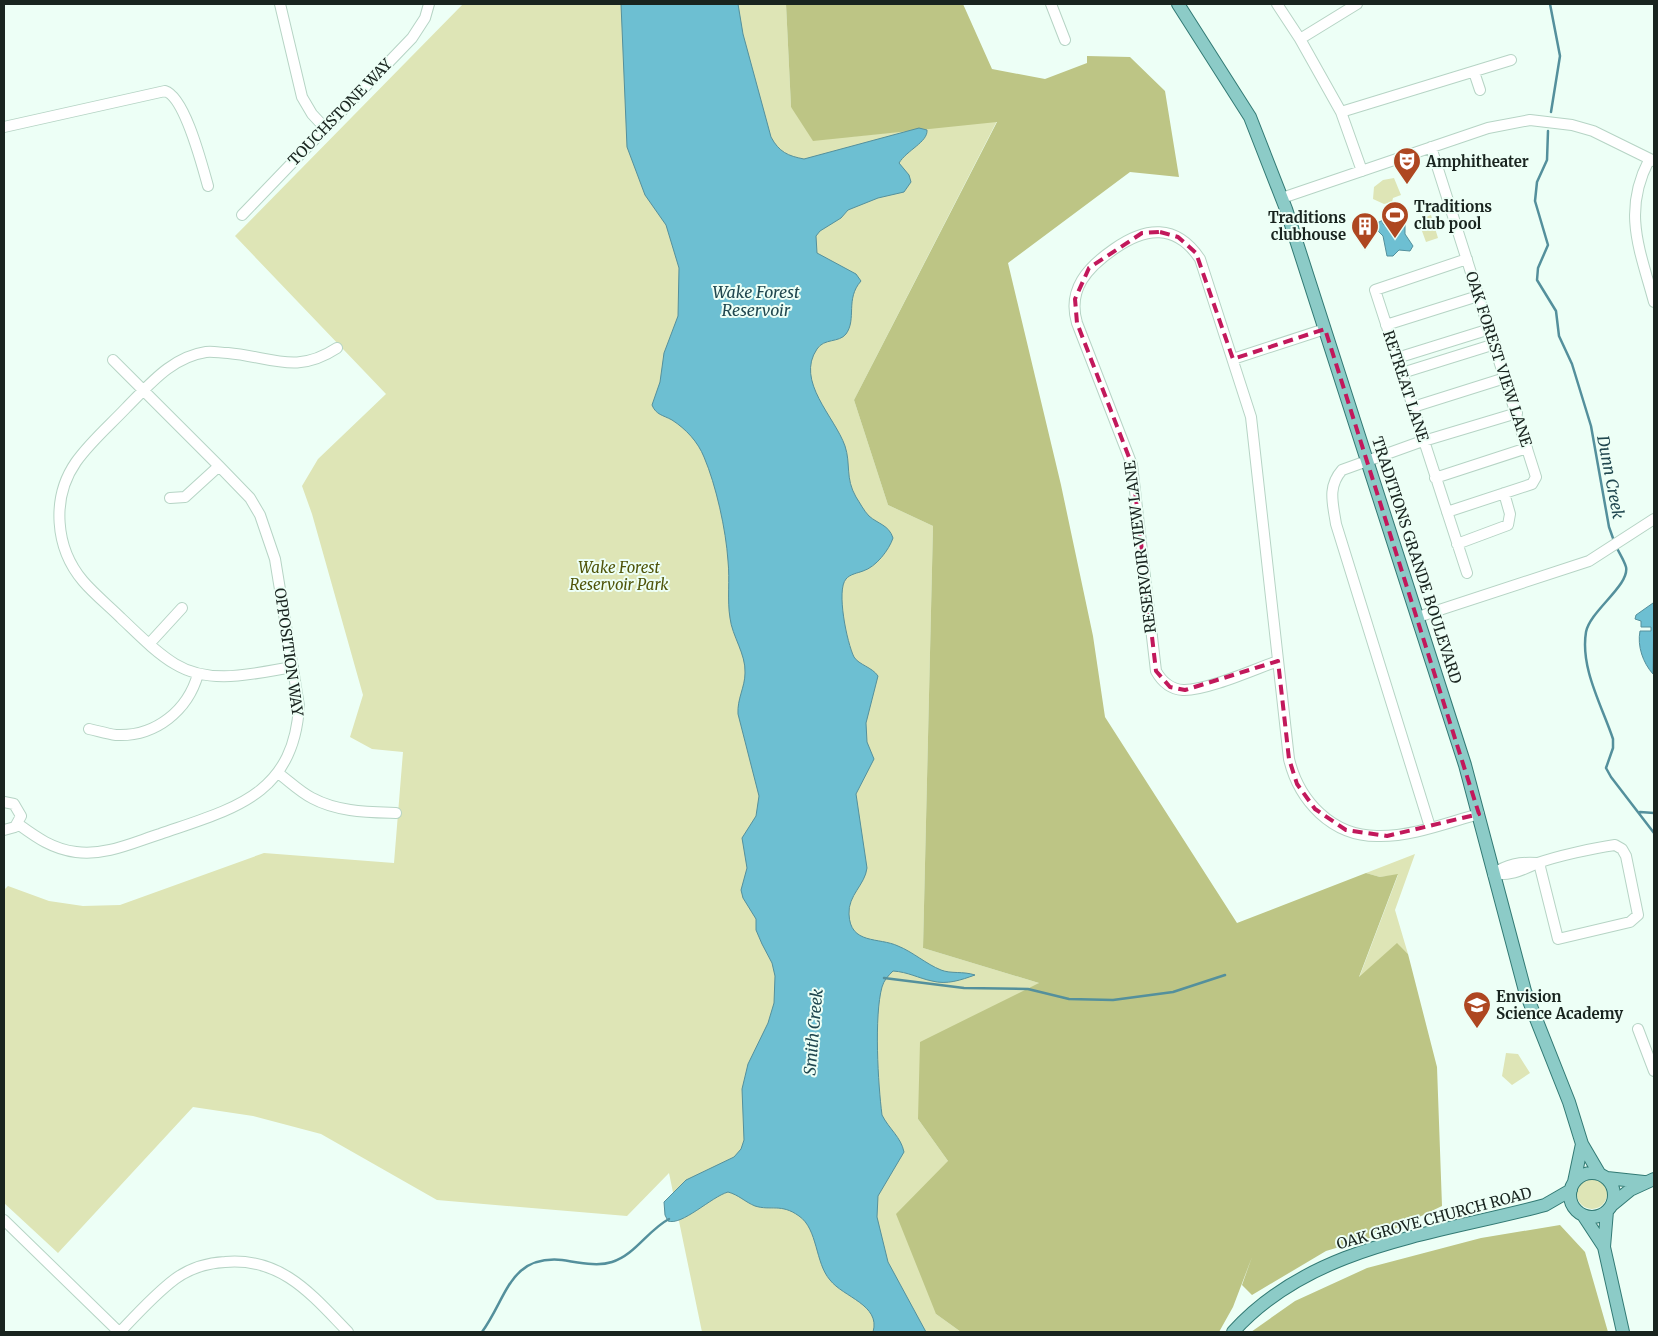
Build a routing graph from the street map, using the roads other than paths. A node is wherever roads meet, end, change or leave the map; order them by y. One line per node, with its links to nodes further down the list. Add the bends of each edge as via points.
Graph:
1 (280, 4): 14 (street, via 302,97)
2 (429, 4): 14 (street, TOUCHSTONE WAY, via 422,24 412,38)
3 (1051, 4): 8 (street)
4 (1178, 4): 19 (main road, TRADITIONS GRANDE BOULEVARD, via 1250,117)
5 (1276, 4): 7 (street)
6 (1357, 4): 7 (street)
7 (1300, 39): 12 (street)
8 (1065, 40)
9 (1511, 60): 10 (street)
10 (1474, 72): 11 (street); 12 (street)
11 (1480, 90)
12 (1341, 112): 17 (street)
13 (4, 127): 18 (street, via 165,90 171,92 180,107)
14 (325, 128): 20 (street, TOUCHSTONE WAY)
15 (1431, 147): 16 (street, via 1496,125 1530,120 1593,131); 17 (street); 21 (street, OAK FOREST VIEW LANE)
16 (1651, 160): 23 (street, via 1633,212)
17 (1362, 171): 19 (street)
18 (208, 186)
19 (1282, 198): 25 (main road, TRADITIONS GRANDE BOULEVARD)
20 (242, 215)
21 (1467, 259): 22 (street, OAK FOREST VIEW LANE); 24 (street, RETREAT LANE, via 1375,290)
22 (1478, 296): 24 (street); 26 (street, OAK FOREST VIEW LANE)
23 (1654, 302)
24 (1386, 325): 29 (street, RETREAT LANE)
25 (1325, 329): 30 (street); 39 (main road, TRADITIONS GRANDE BOULEVARD)
26 (1490, 329): 27 (street, OAK FOREST VIEW LANE); 29 (street)
27 (1494, 344): 32 (street); 33 (street, OAK FOREST VIEW LANE)
28 (337, 348): 34 (street, via 320,359 295,364 207,351 174,364)
29 (1397, 358): 32 (street, RETREAT LANE)
30 (1233, 359): 51 (street, RESERVOIR VIEW LANE, via 1252,417); 51 (street, RESERVOIR VIEW LANE, via 1200,259 1178,237 1160,232 1134,236 1095,263 1080,282 1075,315 1133,470 1156,671 1163,682 1184,690 1204,687)
31 (113, 360): 34 (street, OPPOSITION WAY)
32 (1402, 373): 35 (street, RETREAT LANE)
33 (1505, 378): 35 (street); 36 (street, OAK FOREST VIEW LANE)
34 (143, 390): 40 (street, OPPOSITION WAY); 50 (street, via 75,463 60,498 59,527 64,550 82,580)
35 (1413, 407): 37 (street, RETREAT LANE)
36 (1516, 413): 37 (street); 38 (street, OAK FOREST VIEW LANE)
37 (1424, 441): 39 (street); 41 (street, RETREAT LANE)
38 (1527, 448): 41 (street); 42 (street, OAK FOREST VIEW LANE, via 1536,477 1532,484)
39 (1367, 460): 49 (main road, TRADITIONS GRANDE BOULEVARD); 60 (street, via 1342,470 1334,479 1331,491 1336,524)
40 (219, 466): 43 (street, via 185,498); 52 (street, OPPOSITION WAY, via 250,498 269,535 276,559)
41 (1435, 478): 44 (street, RETREAT LANE)
42 (1504, 493): 44 (street, OAK FOREST VIEW LANE); 46 (street, via 1510,514 1508,525)
43 (170, 498)
44 (1447, 512): 46 (street, RETREAT LANE)
45 (1654, 519): 49 (street, via 1600,555)
46 (1457, 544): 47 (street, RETREAT LANE)
47 (1467, 573)
48 (182, 608): 50 (street)
49 (1418, 617): 58 (main road, TRADITIONS GRANDE BOULEVARD)
50 (149, 644): 53 (street, via 176,665)
51 (1278, 661): 60 (street, RESERVOIR VIEW LANE, via 1292,773 1315,809 1336,825 1365,835 1387,836)
52 (293, 667): 53 (street, via 235,677); 55 (street, OPPOSITION WAY, via 299,706 298,731)
53 (198, 674): 54 (street, via 183,705 168,720 155,727 133,734 115,735)
54 (89, 729)
55 (278, 773): 57 (street, via 311,798 334,807 358,812); 59 (street, OPPOSITION WAY, via 259,793 234,808 104,853 75,852 45,844)
56 (4, 802): 59 (street, via 18,807 21,816)
57 (396, 813)
58 (1479, 814): 60 (street, RESERVOIR VIEW LANE); 63 (main road, TRADITIONS GRANDE BOULEVARD)
59 (18, 824): 61 (street)
60 (1430, 827)
61 (4, 830)
62 (1539, 863): 62 (street, via 1558,939 1630,922 1638,915 1626,856 1619,847 1608,846); 63 (street, via 1525,871)
63 (1493, 874): 66 (main road, TRADITIONS GRANDE BOULEVARD, via 1524,991 1570,1102)
64 (1638, 1029): 65 (street)
65 (1654, 1071)
66 (1582, 1144): 67 (main road, TRADITIONS GRANDE BOULEVARD); 69 (main road, TRADITIONS GRANDE BOULEVARD)
67 (1603, 1176): 68 (main road); 69 (main road, via 1585,1174); 71 (main road, via 1614,1190)
68 (1649, 1180): 71 (main road)
69 (1572, 1186): 70 (main road, OAK GROVE CHURCH ROAD); 72 (main road, via 1571,1202)
70 (1545, 1205): 72 (main road, OAK GROVE CHURCH ROAD); 77 (main road, OAK GROVE CHURCH ROAD, via 1338,1260 1308,1274 1276,1295)
71 (1610, 1208): 72 (main road, via 1596,1217); 74 (main road)
72 (1580, 1213): 74 (main road)
73 (4, 1220): 75 (street)
74 (1604, 1247): 78 (main road)
75 (120, 1332): 76 (street, via 175,1279 205,1264 238,1261 259,1263 292,1279)
76 (348, 1332)
77 (1233, 1332)
78 (1624, 1332)

